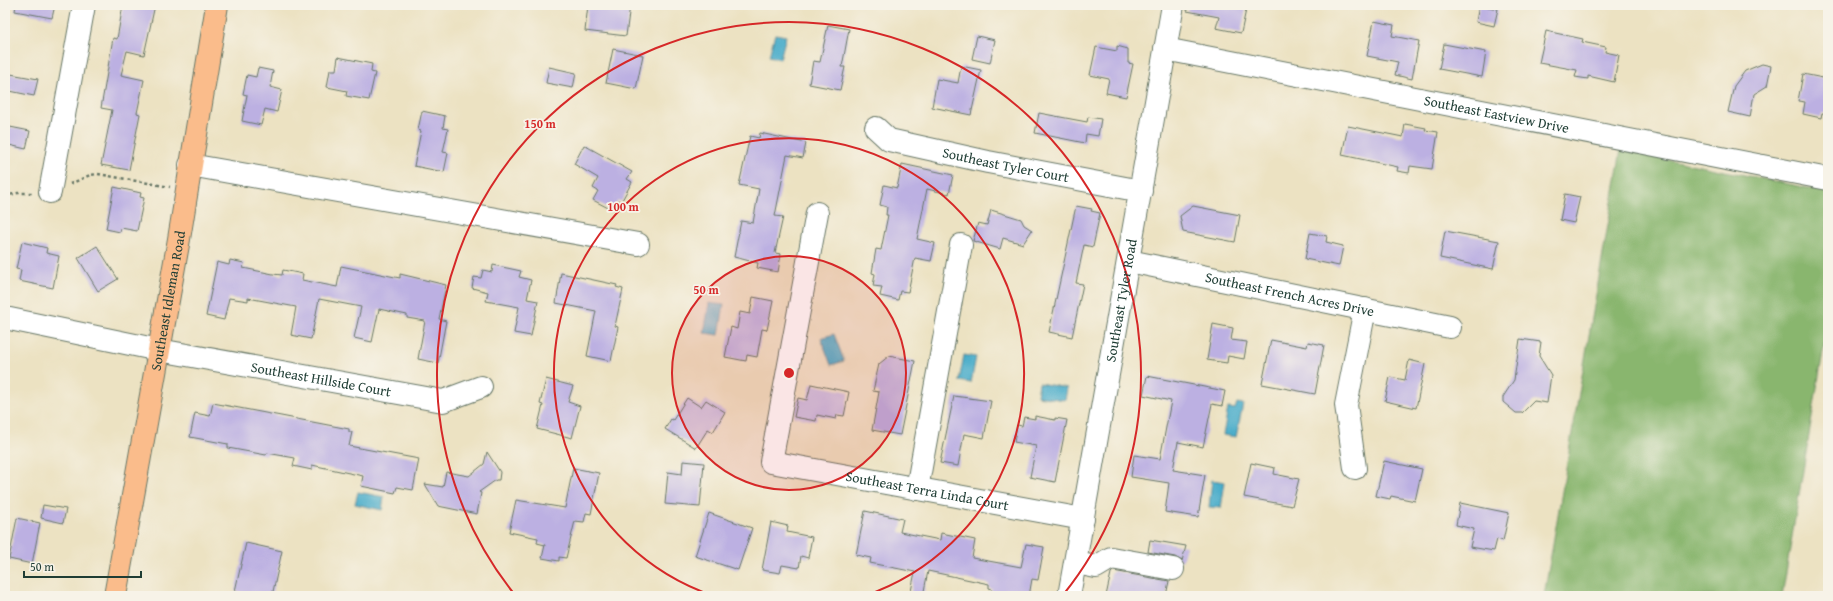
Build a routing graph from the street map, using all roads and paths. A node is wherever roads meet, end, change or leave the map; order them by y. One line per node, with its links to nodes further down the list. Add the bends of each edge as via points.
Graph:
1 (84, 5): 10 (street)
2 (218, 5): 6 (main road, Southeast Idleman Road)
3 (1173, 5): 4 (street, Southeast Tyler Road)
4 (1165, 49): 7 (street, Southeast Eastview Drive); 9 (street, Southeast Tyler Road)
5 (876, 128): 9 (street, Southeast Tyler Court, via 889,140)
6 (190, 165): 8 (main road, Southeast Idleman Road); 13 (street)
7 (1828, 179)
8 (186, 190): 10 (path, via 98,174); 19 (main road, Southeast Idleman Road)
9 (1141, 191): 15 (street, Southeast Tyler Road)
10 (50, 192): 11 (path)
11 (5, 196)
12 (817, 213): 22 (street, Southeast Terra Linda Court, via 771,462)
13 (638, 244)
14 (961, 245): 22 (street)
15 (1129, 261): 16 (street, Southeast French Acres Drive); 23 (street, Southeast Tyler Road)
16 (1365, 309): 18 (street, Southeast French Acres Drive); 21 (street, via 1346,405)
17 (5, 318): 19 (street, Southeast Hillside Court)
18 (1450, 327)
19 (159, 350): 20 (street, Southeast Hillside Court, via 443,401); 26 (main road, Southeast Idleman Road)
20 (481, 387)
21 (1355, 468)
22 (917, 489): 23 (street, Southeast Terra Linda Court)
23 (1082, 519): 24 (street, Southeast Tyler Road)
24 (1076, 563): 25 (street, via 1096,567 1111,558); 27 (street, Southeast Tyler Road)
25 (1173, 569)
26 (115, 596)
27 (1069, 596)

